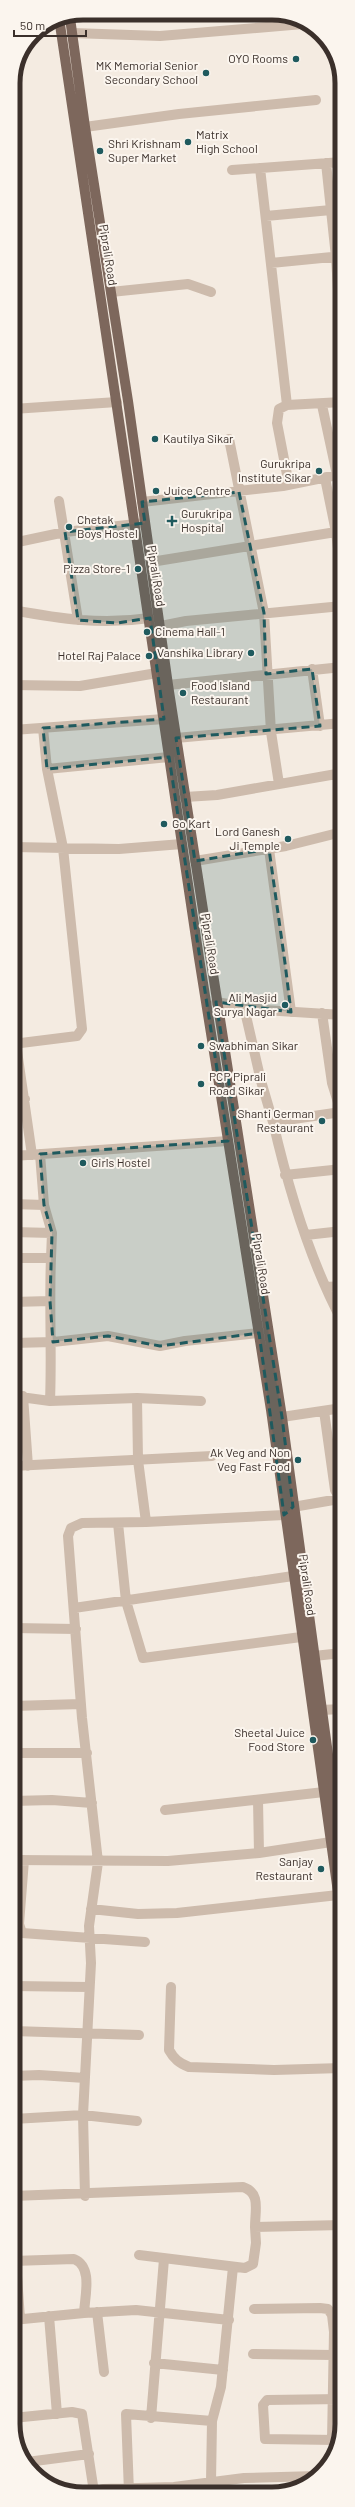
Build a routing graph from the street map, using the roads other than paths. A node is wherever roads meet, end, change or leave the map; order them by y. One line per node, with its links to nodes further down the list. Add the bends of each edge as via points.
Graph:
1 (70, 21): 4 (main road)
2 (60, 25): 18 (main road, Piprali Road)
3 (295, 25): 4 (street, via 160,36)
4 (72, 33): 6 (main road)
5 (316, 100): 6 (street)
6 (85, 127): 16 (main road)
7 (335, 162): 8 (street)
8 (326, 163): 9 (street); 11 (street)
9 (260, 168): 10 (street); 12 (street)
10 (232, 170)
11 (331, 210): 12 (street); 13 (street)
12 (266, 216): 15 (street)
13 (335, 233)
14 (335, 256): 15 (street)
15 (271, 264): 20 (street)
16 (111, 292): 17 (street, via 188,284); 30 (main road)
17 (211, 292)
18 (117, 402): 22 (street); 32 (main road, Piprali Road)
19 (335, 403): 21 (street)
20 (287, 405): 21 (street); 27 (street, via 276,414)
21 (322, 405): 24 (street)
22 (20, 409)
23 (229, 439): 28 (street)
24 (335, 459)
25 (335, 476): 26 (street)
26 (324, 478): 27 (street); 31 (street)
27 (289, 485): 28 (street)
28 (239, 492): 30 (street); 36 (street)
29 (59, 501): 33 (street)
30 (142, 502): 32 (main road)
31 (335, 517)
32 (140, 523): 33 (street); 37 (main road); 41 (main road, Piprali Road)
33 (65, 532): 35 (street); 42 (street)
34 (335, 532): 36 (street)
35 (20, 542)
36 (250, 547): 37 (street); 40 (street)
37 (151, 562): 43 (main road)
38 (335, 607): 40 (street)
39 (20, 611): 42 (street)
40 (264, 613): 43 (street); 47 (street)
41 (150, 618): 42 (street, via 117,623); 46 (main road, Piprali Road)
42 (78, 620)
43 (161, 626): 49 (main road)
44 (335, 667): 45 (street)
45 (312, 669): 47 (street); 52 (street)
46 (157, 673): 48 (street, via 80,686); 50 (main road, Piprali Road)
47 (266, 674): 49 (street); 55 (street)
48 (20, 685)
49 (168, 685): 56 (main road)
50 (164, 719): 53 (street); 57 (main road, Piprali Road)
51 (335, 724): 52 (street)
52 (320, 726): 55 (street)
53 (43, 728): 54 (street); 58 (street)
54 (20, 730)
55 (271, 732): 56 (street); 60 (street)
56 (176, 738): 61 (main road)
57 (169, 757): 58 (street); 63 (main road, Piprali Road)
58 (47, 769): 65 (street)
59 (335, 774): 60 (street)
60 (279, 784): 61 (street)
61 (185, 797): 67 (main road)
62 (335, 834): 66 (street)
63 (182, 844): 65 (street, via 119,849); 80 (main road, Piprali Road)
64 (20, 847): 65 (street)
65 (63, 848): 73 (street, via 82,1029 77,1036)
66 (269, 849): 67 (street); 70 (street)
67 (195, 861): 68 (main road)
68 (216, 1002): 69 (street); 108 (main road)
69 (244, 1007): 70 (street); 79 (street)
70 (291, 1012): 71 (street)
71 (322, 1013): 72 (street); 75 (street)
72 (335, 1014)
73 (20, 1043)
74 (20, 1072): 77 (street)
75 (335, 1073)
76 (20, 1099): 77 (street)
77 (25, 1099): 81 (street)
78 (335, 1115): 79 (street)
79 (273, 1122): 84 (street)
80 (228, 1141): 81 (street); 98 (main road, Piprali Road)
81 (36, 1154): 82 (street); 86 (street)
82 (20, 1155)
83 (335, 1170): 84 (street)
84 (285, 1175): 90 (street)
85 (20, 1204): 86 (street)
86 (44, 1205): 89 (street)
87 (20, 1232): 89 (street)
88 (335, 1232): 90 (street)
89 (52, 1233): 92 (street)
90 (306, 1235): 94 (street)
91 (20, 1258): 92 (street)
92 (51, 1258): 95 (street)
93 (335, 1286): 94 (street)
94 (326, 1287): 97 (street)
95 (50, 1300): 96 (street); 99 (street)
96 (20, 1302)
97 (335, 1306)
98 (259, 1333): 99 (street, via 160,1346 108,1336); 116 (main road, Piprali Road)
99 (52, 1342): 100 (street); 103 (street)
100 (20, 1343)
101 (20, 1396): 103 (street)
102 (137, 1398): 103 (street); 104 (street); 110 (street)
103 (50, 1401)
104 (201, 1401)
105 (335, 1409): 107 (street)
106 (20, 1410): 112 (street)
107 (324, 1411): 108 (street); 113 (street)
108 (282, 1417): 115 (main road)
109 (212, 1456): 110 (street)
110 (138, 1460): 112 (street); 117 (street)
111 (20, 1466): 112 (street)
112 (28, 1466)
113 (335, 1490)
114 (335, 1501): 115 (street)
115 (293, 1507): 116 (street); 126 (main road)
116 (284, 1515): 117 (street); 119 (main road, Piprali Road)
117 (146, 1522): 118 (street)
118 (118, 1523): 120 (street); 121 (street, via 82,1523 71,1528 68,1536)
119 (293, 1576): 120 (street); 124 (main road, Piprali Road)
120 (126, 1601): 121 (street); 124 (street, via 142,1658)
121 (74, 1608): 123 (street)
122 (20, 1628): 123 (street)
123 (76, 1629): 127 (street)
124 (301, 1637): 133 (main road, Piprali Road)
125 (335, 1654): 126 (street)
126 (314, 1656): 130 (main road)
127 (81, 1704): 128 (street); 132 (street)
128 (20, 1706)
129 (335, 1709): 130 (street)
130 (321, 1710): 137 (main road)
131 (20, 1753): 132 (street)
132 (87, 1753): 136 (street)
133 (324, 1792): 134 (street); 139 (main road, Piprali Road)
134 (258, 1800): 138 (street); 140 (street)
135 (20, 1801): 136 (street)
136 (92, 1803): 143 (street)
137 (335, 1808)
138 (165, 1810)
139 (331, 1842): 140 (street); 144 (main road, Piprali Road)
140 (259, 1853): 143 (street, via 168,1861)
141 (20, 1860): 142 (street)
142 (24, 1860): 143 (street); 147 (street)
143 (98, 1862): 146 (street)
144 (335, 1872)
145 (335, 1895): 146 (street, via 177,1913 138,1914)
146 (91, 1909): 149 (street)
147 (20, 1911)
148 (20, 1927): 149 (street, via 22,1933)
149 (90, 1939): 150 (street); 152 (street)
150 (145, 1942)
151 (20, 1986): 152 (street)
152 (89, 1987): 155 (street)
153 (172, 1987): 157 (street, via 169,2050 173,2058 181,2064 189,2067 274,2070)
154 (20, 2031): 155 (street)
155 (87, 2032): 156 (street); 159 (street)
156 (139, 2035)
157 (335, 2068)
158 (20, 2076): 159 (street)
159 (85, 2078): 160 (street)
160 (83, 2115): 161 (street); 162 (street); 163 (street)
161 (20, 2119)
162 (137, 2121)
163 (85, 2194): 164 (street); 166 (street, via 244,2187 256,2194)
164 (20, 2196)
165 (335, 2225): 166 (street)
166 (255, 2227): 170 (street, via 253,2264 245,2268)
167 (139, 2255): 168 (street)
168 (164, 2259): 170 (street); 173 (street)
169 (20, 2261): 174 (street, via 74,2259 81,2262 86,2270)
170 (233, 2267): 177 (street)
171 (254, 2309): 178 (street, via 328,2309)
172 (97, 2312): 173 (street); 174 (street); 185 (street)
173 (159, 2312): 177 (street); 182 (street)
174 (84, 2313): 175 (street)
175 (49, 2316): 176 (street); 187 (street)
176 (20, 2320)
177 (229, 2320): 183 (street)
178 (335, 2324)
179 (335, 2349): 181 (street)
180 (253, 2354): 181 (street)
181 (334, 2355): 184 (street)
182 (154, 2363): 183 (street); 189 (street)
183 (223, 2370): 190 (street)
184 (335, 2370)
185 (104, 2372)
186 (335, 2399): 191 (street, via 267,2400 263,2405 262,2423 265,2439)
187 (57, 2414): 188 (street); 192 (street, via 82,2414)
188 (20, 2417)
189 (151, 2418): 190 (street); 197 (street, via 126,2414)
190 (212, 2421): 195 (street)
191 (334, 2440)
192 (89, 2454): 193 (street); 196 (street)
193 (33, 2461)
194 (307, 2476): 195 (street, via 244,2478)
195 (211, 2482): 198 (street)
196 (94, 2487)
197 (129, 2487)
198 (174, 2487)

